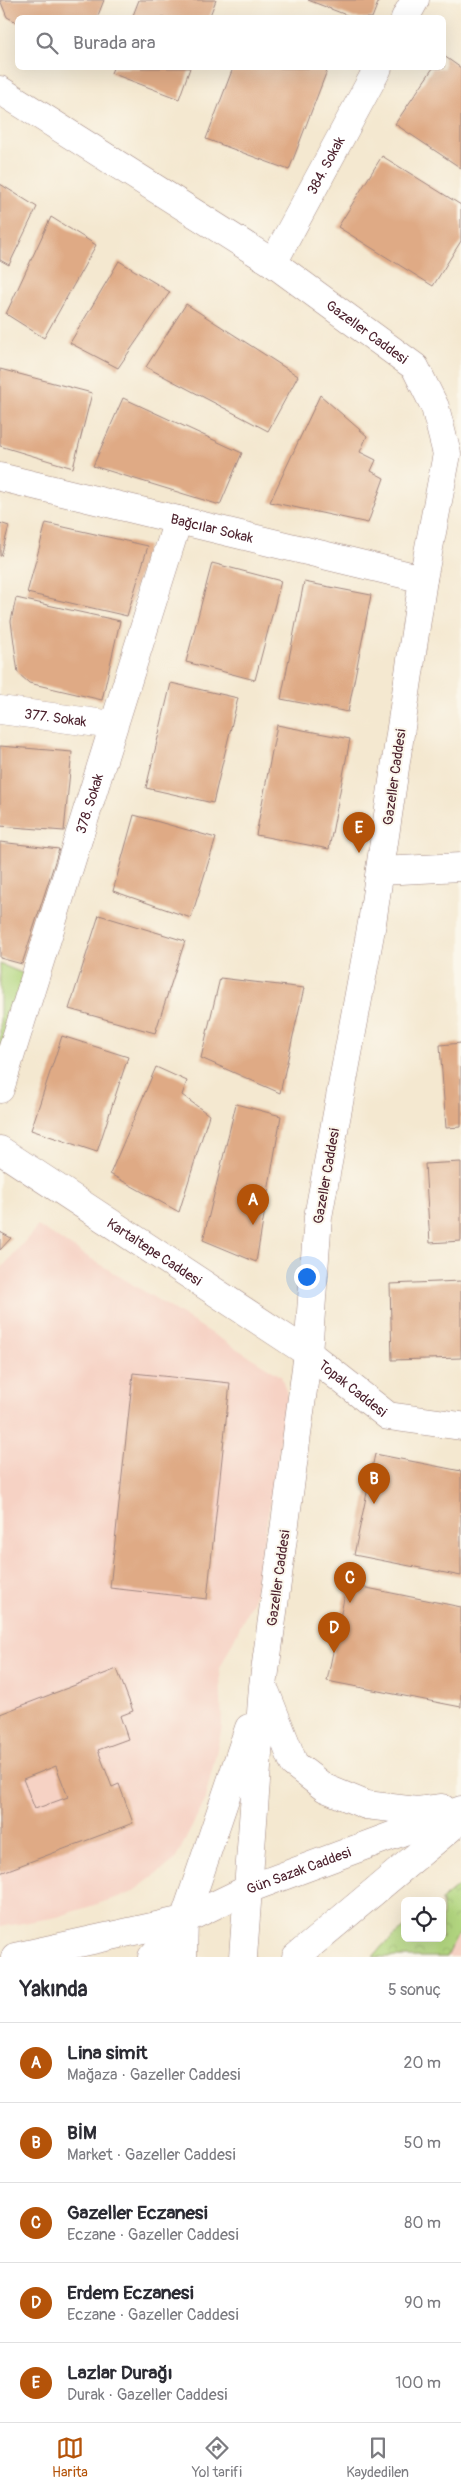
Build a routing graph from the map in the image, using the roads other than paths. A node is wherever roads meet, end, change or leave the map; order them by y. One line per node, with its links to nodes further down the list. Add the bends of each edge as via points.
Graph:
1 (415, 0): 2 (main road)
2 (407, 15)
3 (377, 70): 5 (main road, 384. Sokak)
4 (0, 90): 5 (main road, Gazeller Caddesi)
5 (273, 263): 6 (main road, Gazeller Caddesi, via 415,366)
6 (454, 453): 9 (main road, Gazeller Caddesi)
7 (0, 477): 8 (main road, Bağcılar Sokak)
8 (178, 520): 9 (main road, Bağcılar Sokak); 11 (main road, 378. Sokak)
9 (423, 579): 13 (main road, Gazeller Caddesi)
10 (0, 710): 11 (main road, 377. Sokak)
11 (113, 725): 14 (main road, 378. Sokak)
12 (461, 867): 13 (main road)
13 (380, 871): 16 (main road, Gazeller Caddesi, via 318,1217)
14 (0, 1088)
15 (0, 1150): 16 (main road, Kartaltepe Caddesi)
16 (308, 1353): 17 (main road, Topak Caddesi, via 388,1416); 18 (main road, Gazeller Caddesi)
17 (461, 1426)
18 (263, 1686): 19 (main road, via 294,1764 325,1788 366,1804 418,1811); 22 (main road, Gazeller Caddesi); 23 (main road, Gazeller Caddesi)
19 (461, 1805)
20 (461, 1810): 22 (main road, Gün Sazak Caddesi)
21 (461, 1819): 28 (main road)
22 (246, 1890): 23 (main road, Gün Sazak Caddesi); 27 (main road, Gazeller Caddesi)
23 (184, 1920): 24 (main road); 25 (main road, Gün Sazak Caddesi); 26 (main road, Gazeller Caddesi)
24 (15, 1957)
25 (152, 1957)
26 (183, 1957)
27 (243, 1957)
28 (296, 1957)

